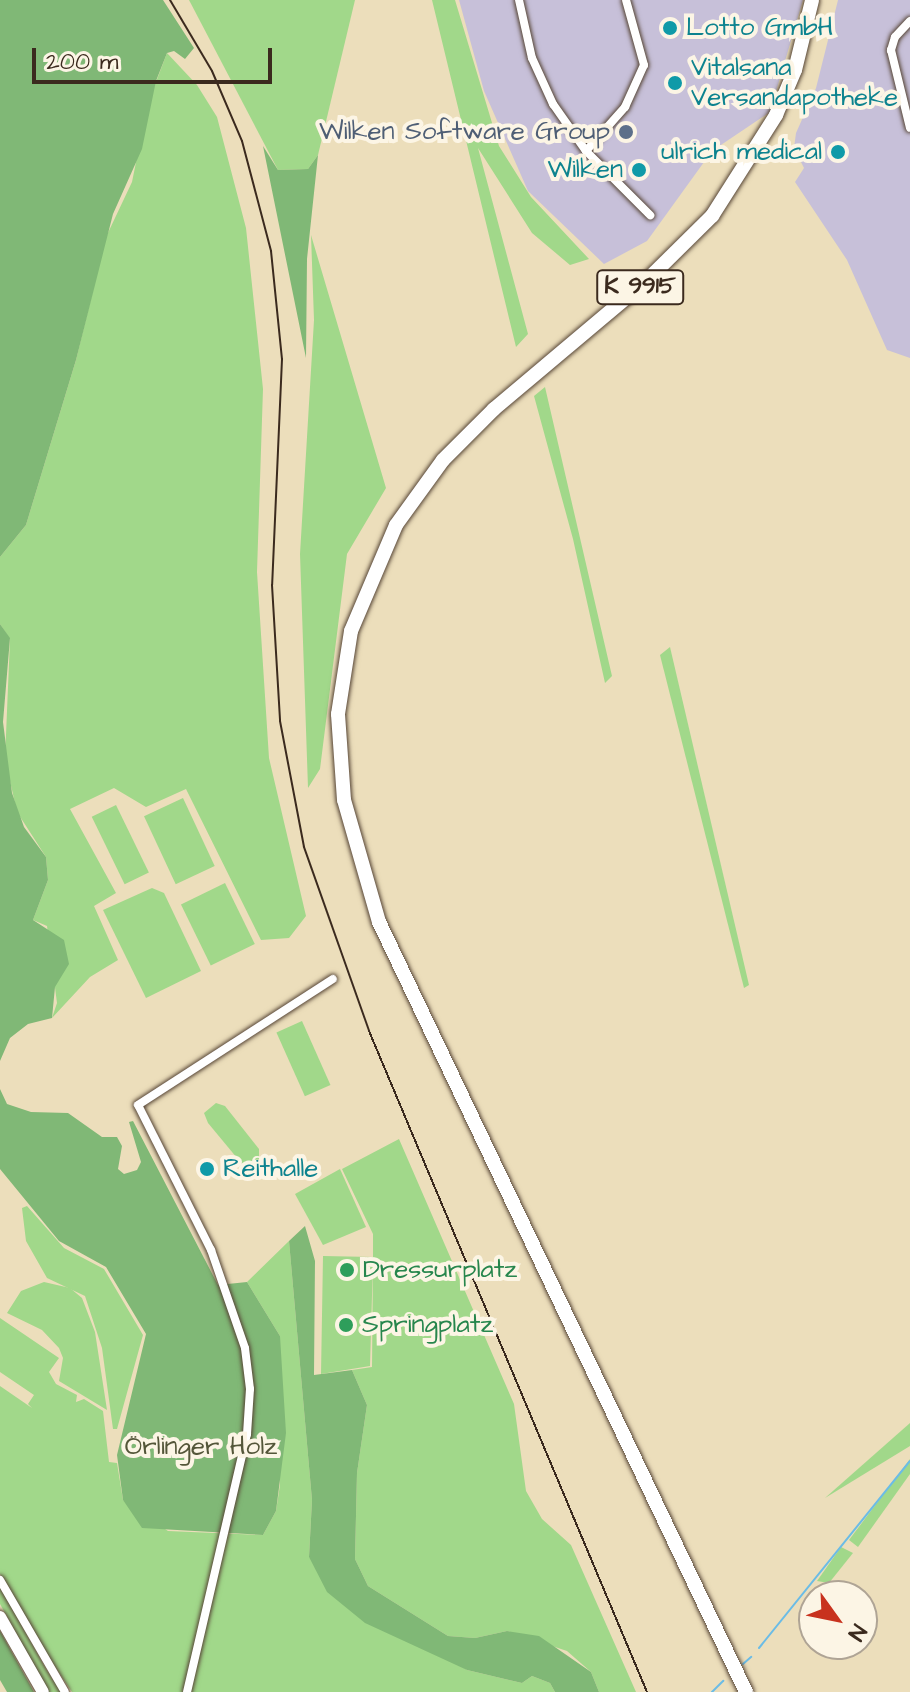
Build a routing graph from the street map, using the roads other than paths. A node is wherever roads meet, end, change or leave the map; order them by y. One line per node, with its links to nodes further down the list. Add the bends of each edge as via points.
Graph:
1 (519, 0): 6 (street, via 532,58 553,104)
2 (626, 0): 6 (street, via 644,65 625,107)
3 (812, 0): 14 (main road, K 9915, via 795,70 776,115 712,216 646,281 494,409 443,460 396,525 351,631 338,756 350,831 395,958)
4 (910, 21): 5 (street, via 891,50)
5 (910, 128)
6 (586, 151): 7 (street)
7 (650, 215)
8 (333, 979): 13 (street, via 138,1105 211,1250 245,1348 250,1389 247,1434)
9 (0, 1580): 12 (street)
10 (0, 1617): 11 (main road)
11 (43, 1692)
12 (65, 1692)
13 (187, 1692)
14 (746, 1692)

